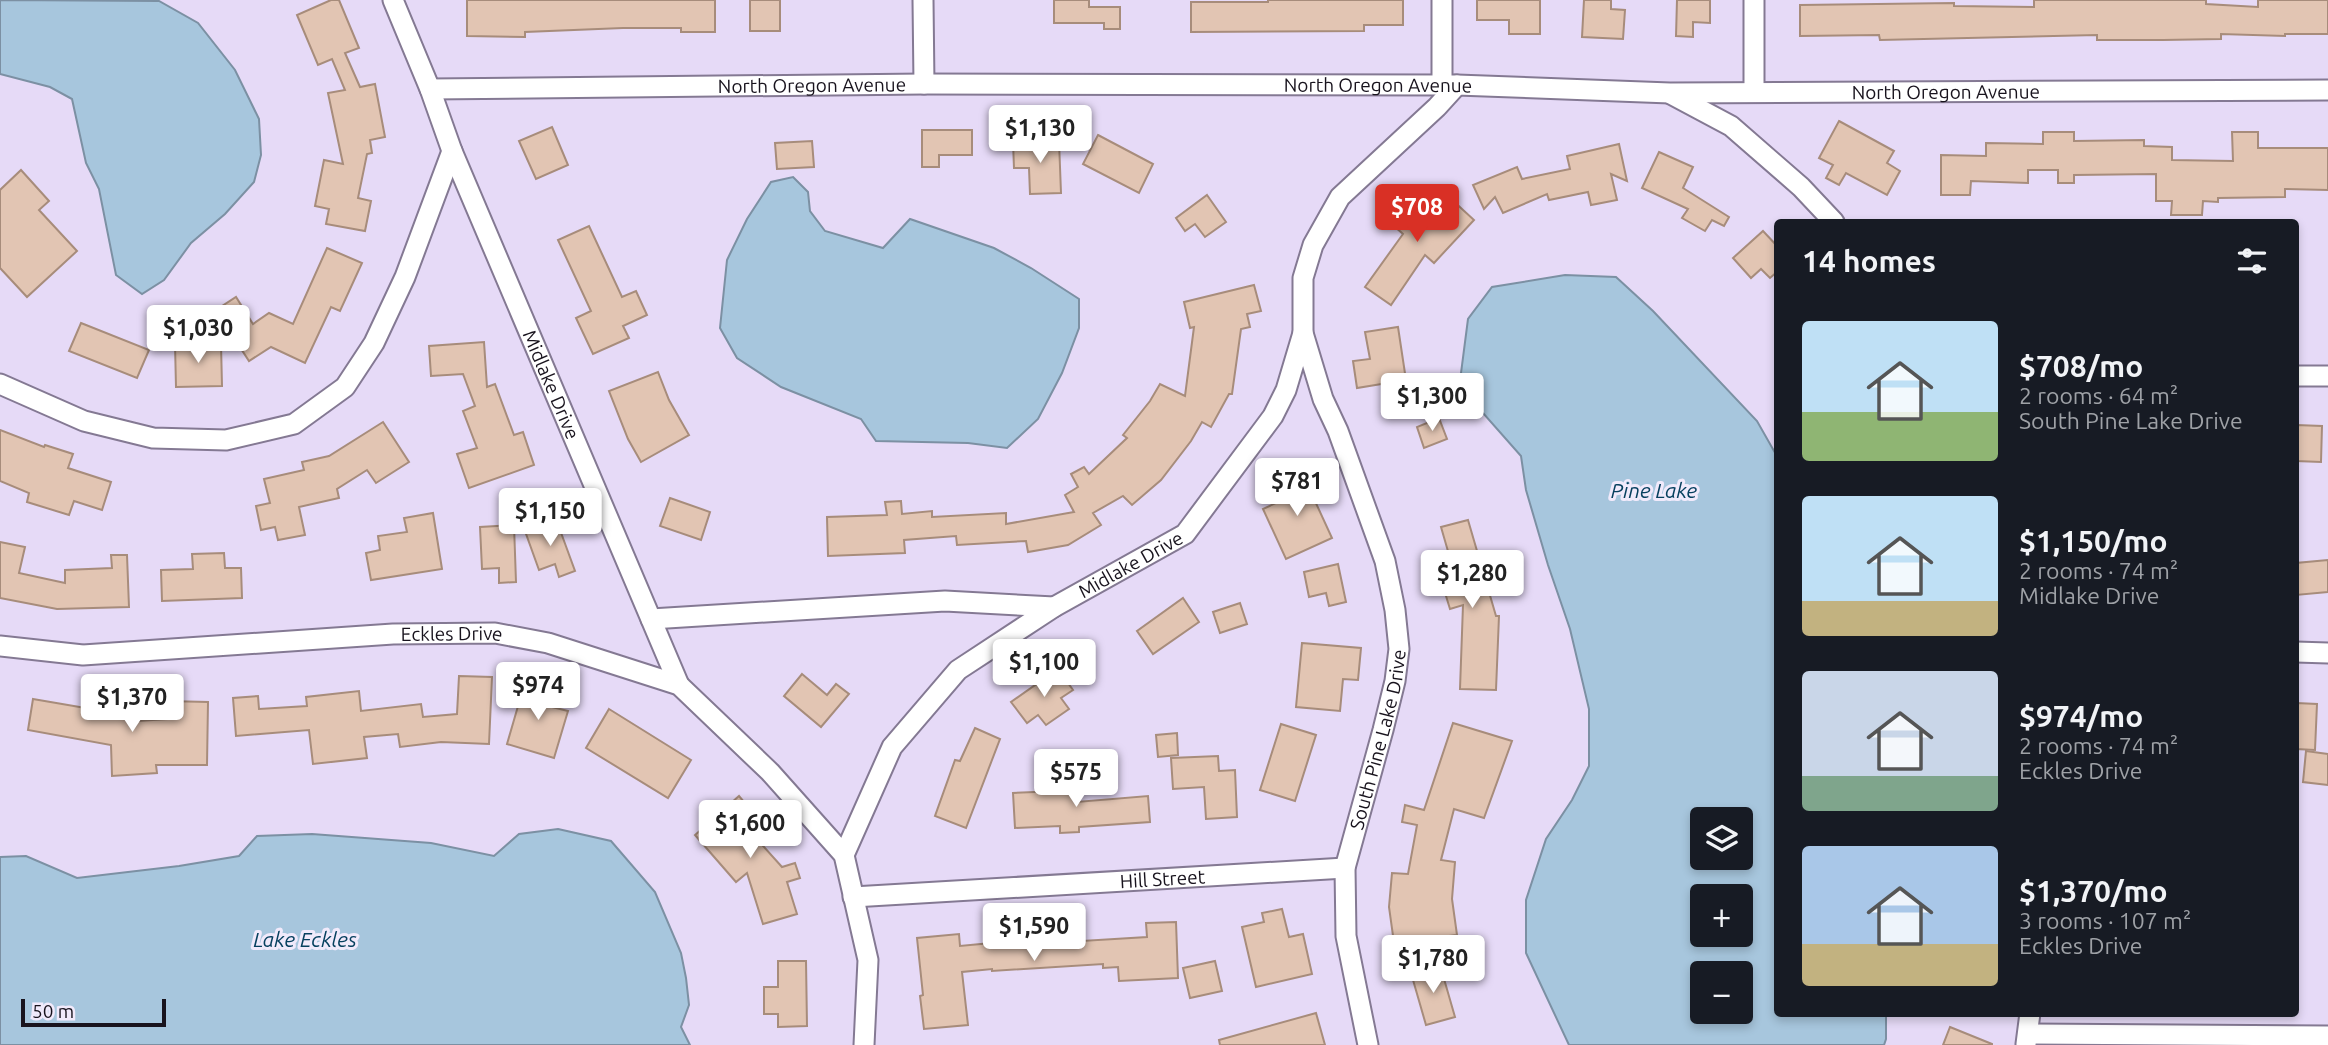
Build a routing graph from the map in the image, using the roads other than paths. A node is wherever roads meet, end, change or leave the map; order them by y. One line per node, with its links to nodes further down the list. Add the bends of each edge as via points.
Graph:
1 (393, 0): 7 (street)
2 (923, 0): 5 (street)
3 (1442, 0): 6 (street)
4 (1754, 0): 9 (street)
5 (924, 84): 6 (street, North Oregon Avenue); 7 (street, North Oregon Avenue)
6 (1449, 85): 10 (street, North Oregon Avenue); 13 (street, South Pine Lake Drive, via 1437,107 1340,197 1313,245 1303,278)
7 (430, 89): 11 (street)
8 (2328, 90): 9 (street, North Oregon Avenue)
9 (1754, 91): 10 (street, North Oregon Avenue)
10 (1670, 93): 12 (street, via 1731,126)
11 (452, 151): 16 (street, via 405,277 374,343 345,387 294,424 226,440 153,438 85,421); 18 (street, Midlake Drive)
12 (1831, 219)
13 (1303, 333): 17 (street, Midlake Drive, via 1273,416 1185,534); 24 (street, South Pine Lake Drive, via 1323,399 1385,561 1399,649 1383,730)
14 (2299, 376): 15 (street)
15 (2328, 376)
16 (0, 384)
17 (1054, 607): 18 (street, via 945,601); 23 (street, Midlake Drive, via 958,670 892,747)
18 (651, 619): 22 (street, Midlake Drive)
19 (0, 646): 22 (street, Eckles Drive, via 83,655 393,634 495,633 548,643)
20 (2299, 652): 21 (street)
21 (2328, 653)
22 (679, 685): 23 (street, Eckles Drive, via 770,772)
23 (844, 855): 25 (street, Eckles Drive)
24 (1345, 868): 25 (street, Hill Street); 30 (street, South Pine Lake Drive, via 1346,936)
25 (853, 897): 29 (street, Eckles Drive, via 868,960)
26 (2030, 1017): 28 (street)
27 (2328, 1036): 28 (street)
28 (2028, 1039)
29 (864, 1045)
30 (1368, 1045)

